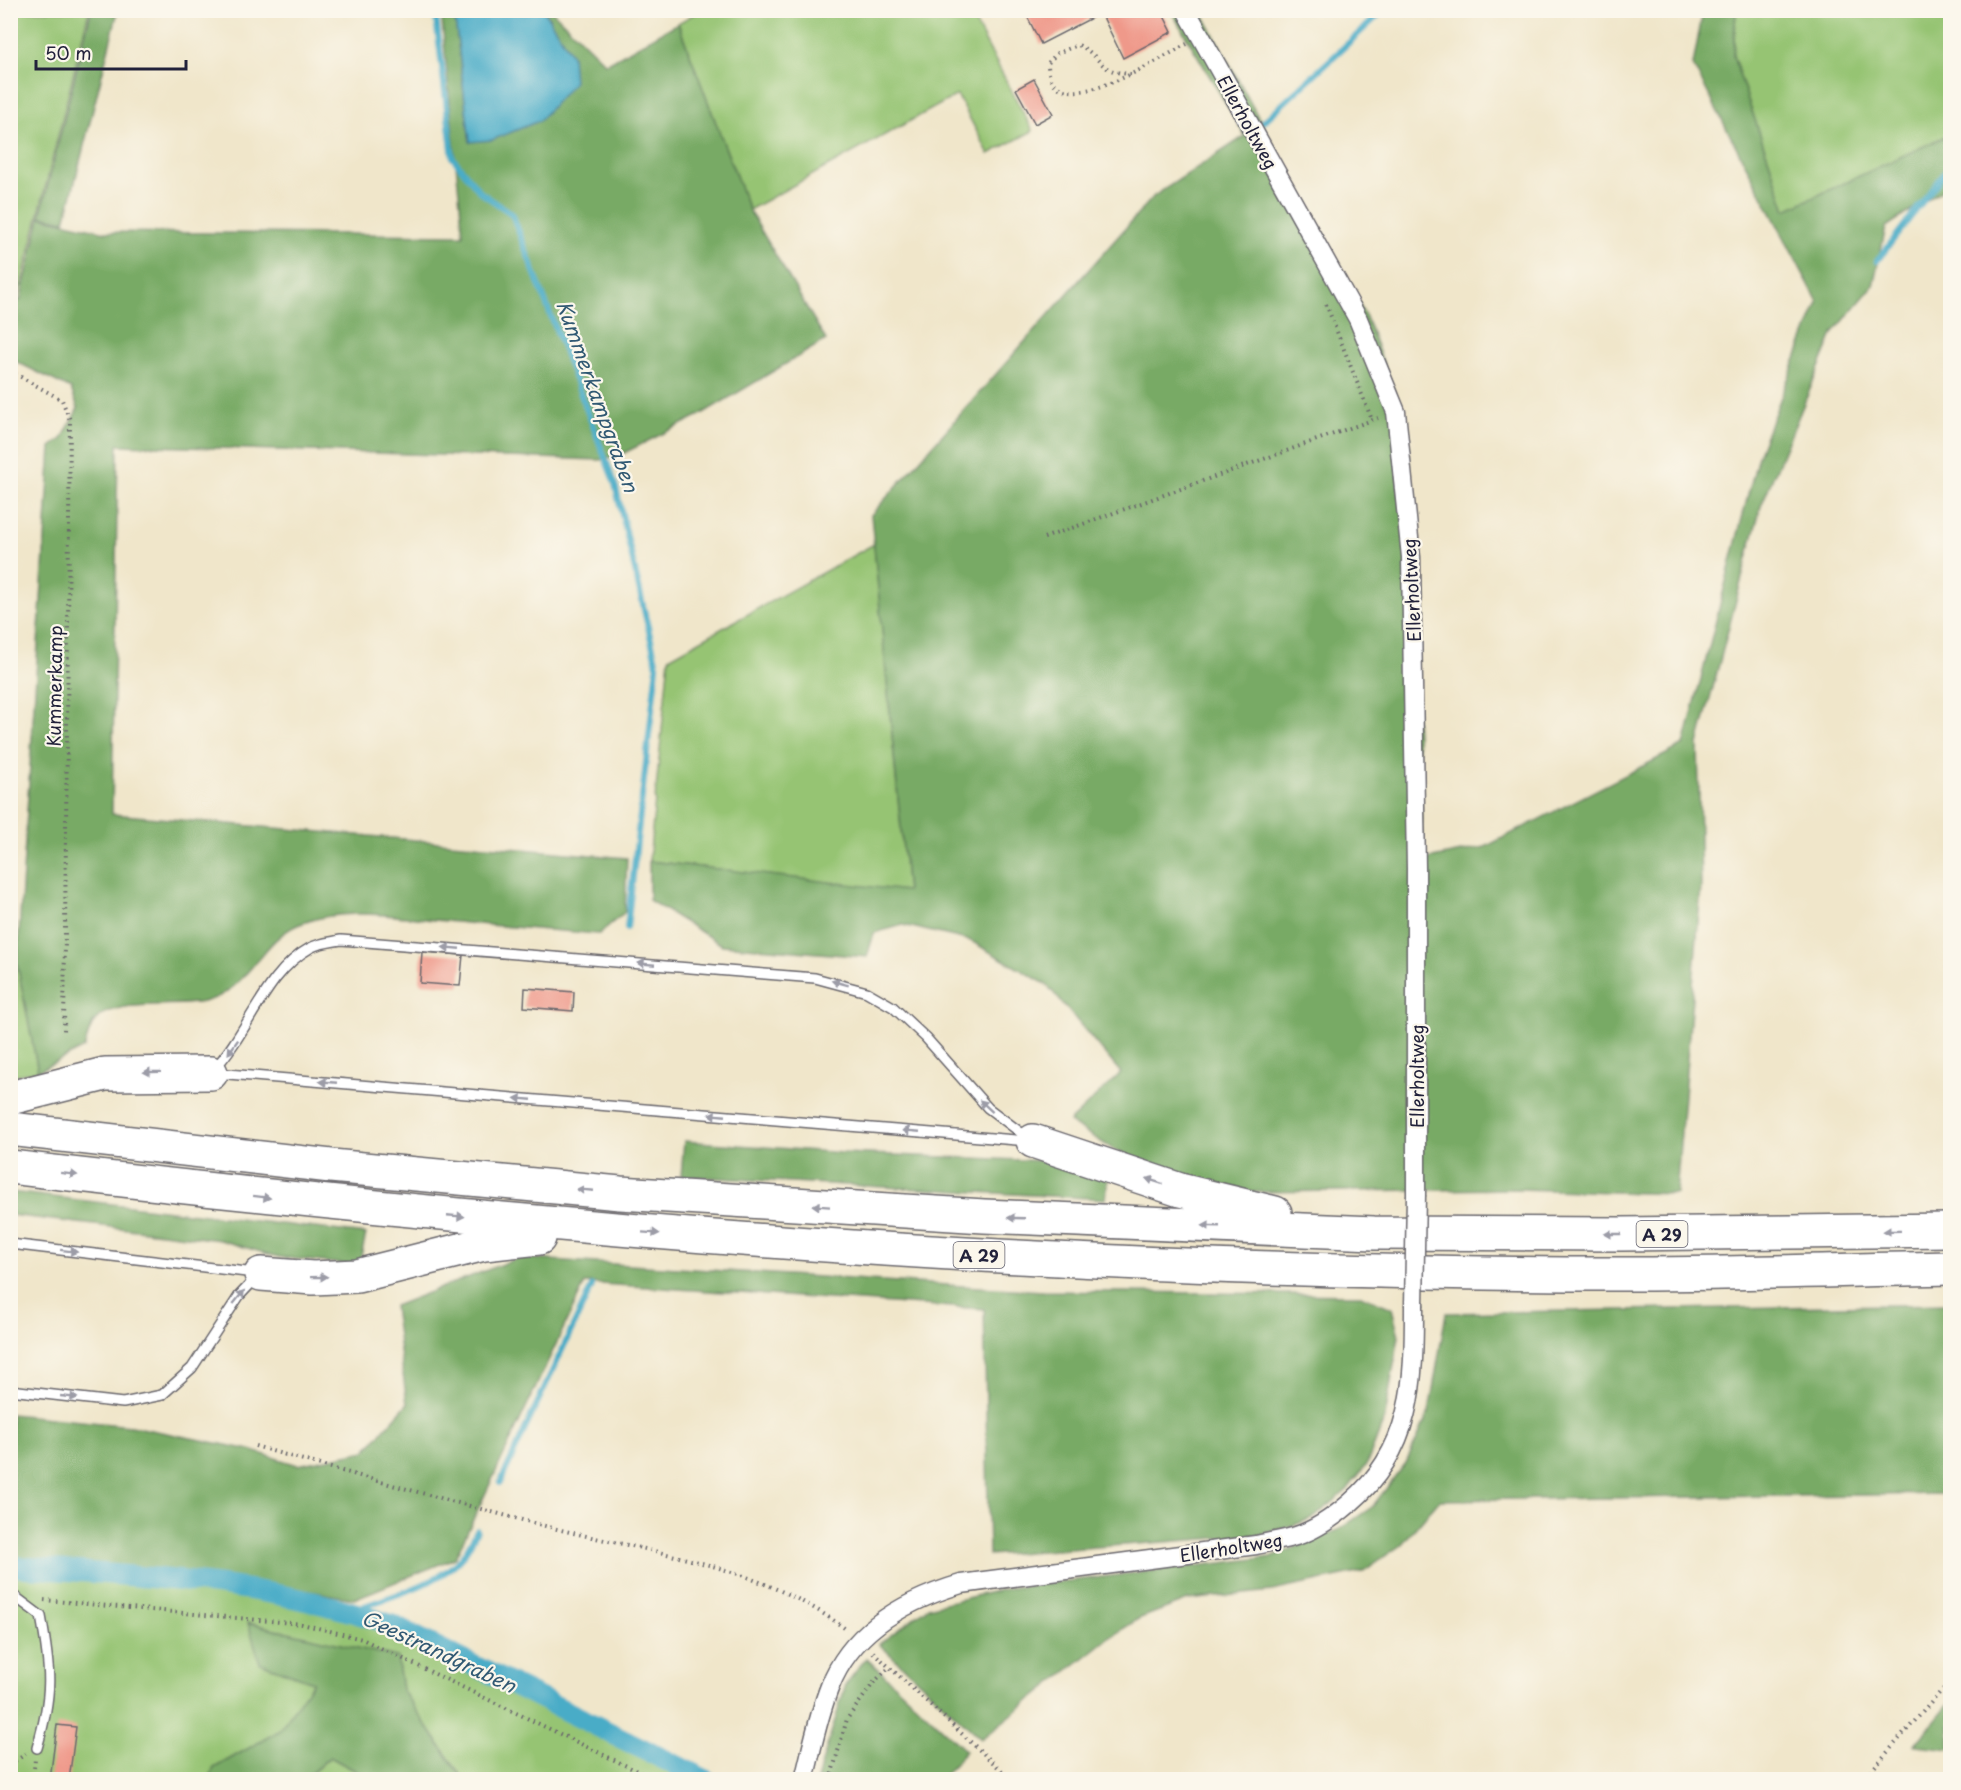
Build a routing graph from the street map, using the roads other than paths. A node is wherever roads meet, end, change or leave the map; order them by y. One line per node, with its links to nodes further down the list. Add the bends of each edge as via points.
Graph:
1 (1186, 10): 16 (street, Ellerholtweg, bridge, via 1358,319 1396,412 1413,612 1416,1195 1414,1364 1408,1411 1392,1455 1367,1488 1336,1515 1298,1535 1256,1545 961,1584 924,1595 899,1609 860,1640 831,1683)
2 (211, 1073): 3 (highway, one-way to 3, via 105,1074); 5 (lane, one-way to 2); 5 (lane, one-way to 2, via 988,1108 893,1007 858,988 803,976 341,940 312,946 287,963 229,1053)
3 (10, 1098)
4 (10, 1129): 9 (highway, A 29, one-way to 4, via 984,1216 620,1193 331,1166)
5 (1033, 1141): 9 (highway, one-way to 5, via 1220,1201)
6 (10, 1167): 7 (highway, A 29, one-way to 7, via 327,1204)
7 (615, 1230): 11 (highway, A 29, one-way to 11, via 985,1256 1374,1270 1619,1274); 12 (highway, one-way to 7, via 357,1276 484,1244)
8 (1950, 1230): 9 (highway, A 29, one-way to 9)
9 (1374, 1233)
10 (10, 1244): 12 (lane, one-way to 12)
11 (1950, 1268)
12 (261, 1274): 13 (lane, one-way to 12, via 123,1403 162,1395 192,1368 239,1296)
13 (10, 1390)
14 (17, 1598): 15 (lane, via 41,1616 50,1667 48,1710)
15 (37, 1748)
16 (804, 1779)

